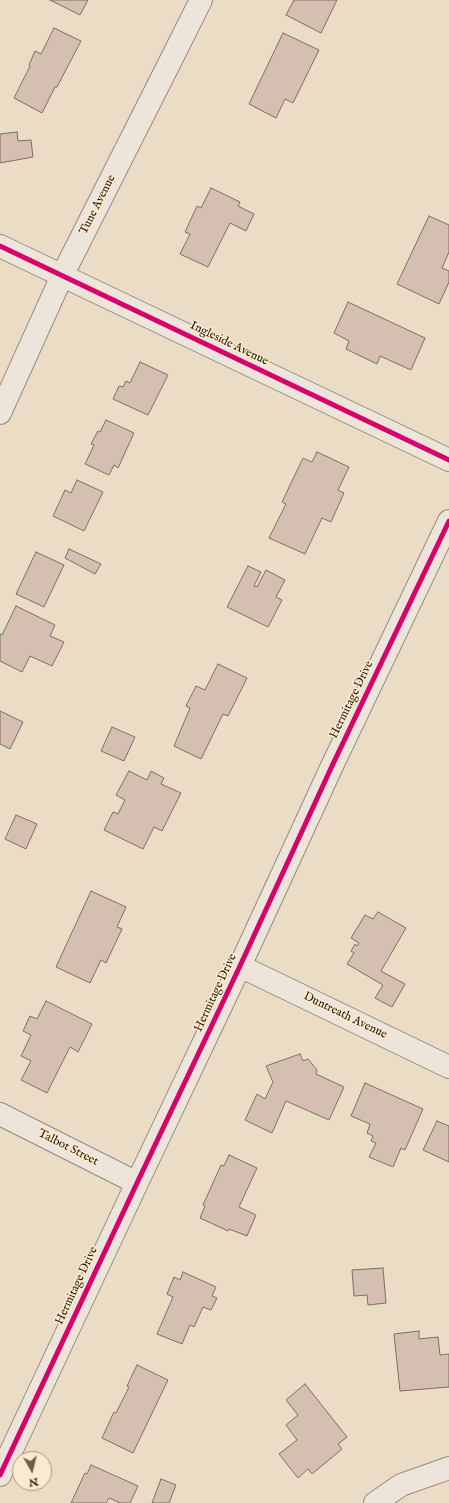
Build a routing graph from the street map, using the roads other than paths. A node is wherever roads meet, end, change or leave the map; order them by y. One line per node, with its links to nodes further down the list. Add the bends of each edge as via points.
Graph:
1 (201, 0): 3 (street, Tune Avenue)
2 (0, 246): 3 (street, Ingleside Avenue)
3 (62, 276): 4 (street, Tune Avenue); 5 (street, Ingleside Avenue)
4 (0, 412)
5 (449, 460)
6 (449, 520): 7 (street, Hermitage Drive)
7 (240, 966): 8 (street, Duntreath Avenue); 10 (street, Hermitage Drive)
8 (449, 1067)
9 (0, 1114): 10 (street, Talbot Street)
10 (136, 1183): 12 (street, Hermitage Drive)
11 (449, 1468): 13 (street, via 401,1485)
12 (0, 1474)
13 (375, 1503)

